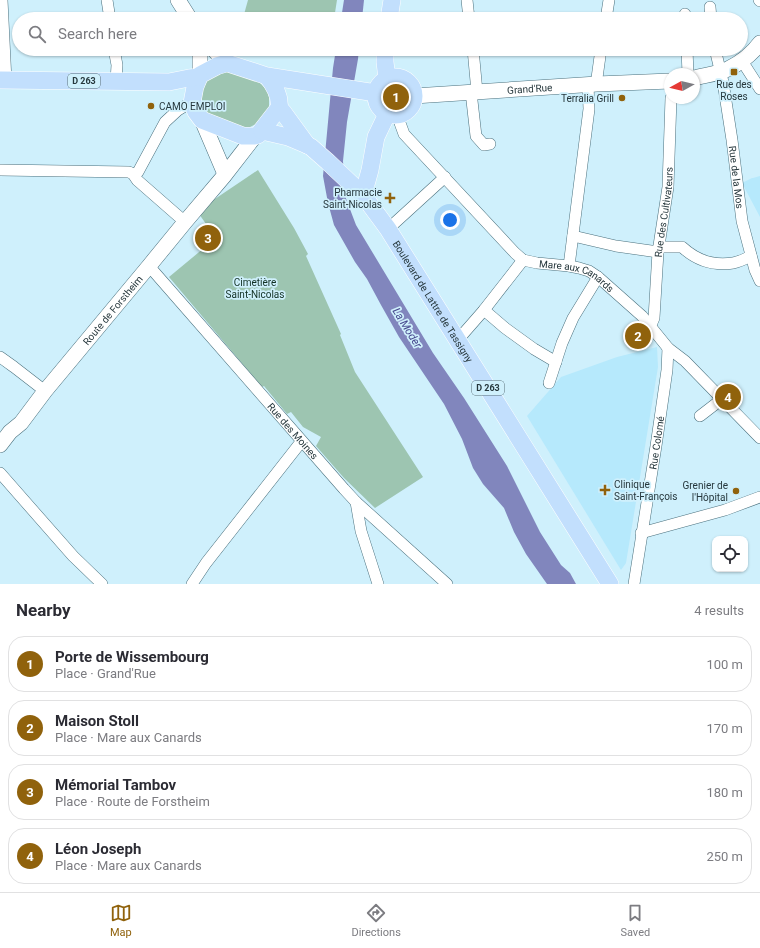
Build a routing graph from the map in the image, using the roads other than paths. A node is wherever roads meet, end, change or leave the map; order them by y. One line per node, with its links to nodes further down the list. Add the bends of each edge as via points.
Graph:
1 (2, 0): 27 (street)
2 (392, 0): 6 (main road)
3 (467, 0): 7 (street)
4 (610, 0): 8 (street)
5 (710, 7): 9 (street)
6 (390, 12)
7 (468, 12)
8 (607, 12)
9 (710, 12)
10 (759, 47): 19 (street)
11 (115, 56): 28 (street)
12 (200, 56): 23 (street)
13 (220, 56): 20 (street)
14 (385, 56): 26 (main road)
15 (473, 56): 34 (street)
16 (600, 56): 32 (street, via 597,78)
17 (687, 56): 21 (street)
18 (717, 56): 22 (street, Rue de la Mos)
19 (742, 61): 22 (street); 33 (street)
20 (227, 64): 23 (main road, via 217,66); 24 (main road)
21 (688, 68)
22 (720, 72): 25 (street); 54 (street, Rue de la Mos, via 732,140 742,222)
23 (200, 76): 30 (main road, D 263); 37 (main road)
24 (267, 76): 31 (main road); 39 (main road, via 278,94)
25 (700, 77)
26 (386, 79): 35 (main road, via 381,82); 36 (main road, via 393,77 405,80 410,84)
27 (3, 80): 28 (main road, D 263)
28 (116, 81): 30 (main road, D 263)
29 (664, 81): 32 (street, Grand'Rue)
30 (169, 82): 37 (main road)
31 (308, 83): 35 (main road); 39 (main road)
32 (593, 85): 34 (street, Grand'Rue); 52 (street)
33 (760, 89)
34 (474, 92): 36 (street, Grand'Rue); 43 (street, via 476,136 484,145)
35 (376, 93): 40 (main road, via 378,106)
36 (414, 96): 40 (main road, via 410,109 405,113)
37 (192, 103): 41 (main road); 46 (street, via 178,110 165,122 138,172)
38 (671, 104): 53 (street, Rue des Cultivateurs, via 668,187)
39 (280, 106): 42 (main road); 44 (main road, D 263)
40 (393, 115): 48 (street, Mare aux Canards, via 400,123 404,134); 49 (main road, via 376,137 370,170)
41 (202, 120): 42 (main road, via 243,136); 47 (street)
42 (258, 134): 44 (main road, D 263, via 288,137); 47 (street, Route de Forstheim)
43 (490, 144)
44 (309, 146): 49 (main road, D 263)
45 (0, 170): 46 (street, via 123,171)
46 (133, 174): 50 (street)
47 (225, 174): 50 (street, Route de Forstheim)
48 (445, 177): 51 (street); 55 (street, Mare aux Canards)
49 (358, 190): 51 (main road, Boulevard de Lattre de Tassigny / D 263)
50 (185, 222): 56 (street, Route de Forstheim)
51 (388, 229): 62 (main road, Boulevard de Lattre de Tassigny / D 263)
52 (573, 236): 53 (street, via 616,246); 57 (street)
53 (659, 250): 54 (street, via 682,247 695,257 710,262 733,263); 61 (street, Rue des Cultivateurs, via 654,318)
54 (751, 256): 59 (street, Rue de la Mos)
55 (524, 260): 57 (street, Mare aux Canards); 60 (street)
56 (149, 266): 67 (street, Route de Forstheim); 71 (street, Rue des Moines)
57 (569, 266): 58 (street, Mare aux Canards)
58 (598, 277): 61 (street, Mare aux Canards); 65 (street, via 573,318)
59 (760, 281)
60 (484, 310): 62 (street); 65 (street, via 534,349)
61 (650, 325): 63 (street, Mare aux Canards)
62 (457, 339): 81 (main road, Boulevard de Lattre de Tassigny / D 263)
63 (668, 348): 68 (street, Mare aux Canards, via 685,361); 76 (street, Rue Colomé, via 667,370)
64 (0, 357): 67 (street)
65 (556, 362): 66 (street)
66 (549, 383)
67 (45, 391): 72 (street, Route de Forstheim, via 21,423)
68 (722, 399): 69 (street); 70 (street, Mare aux Canards)
69 (700, 416)
70 (760, 438)
71 (301, 442): 75 (street, Rue des Moines); 78 (street, via 206,562)
72 (0, 445)
73 (0, 473): 77 (street, via 73,556)
74 (760, 497): 76 (street)
75 (356, 502): 79 (street, via 361,530); 80 (street, Rue des Moines)
76 (642, 533): 82 (street, Rue Colomé)
77 (102, 584)
78 (192, 584)
79 (378, 584)
80 (448, 584)
81 (610, 584)
82 (634, 584)

